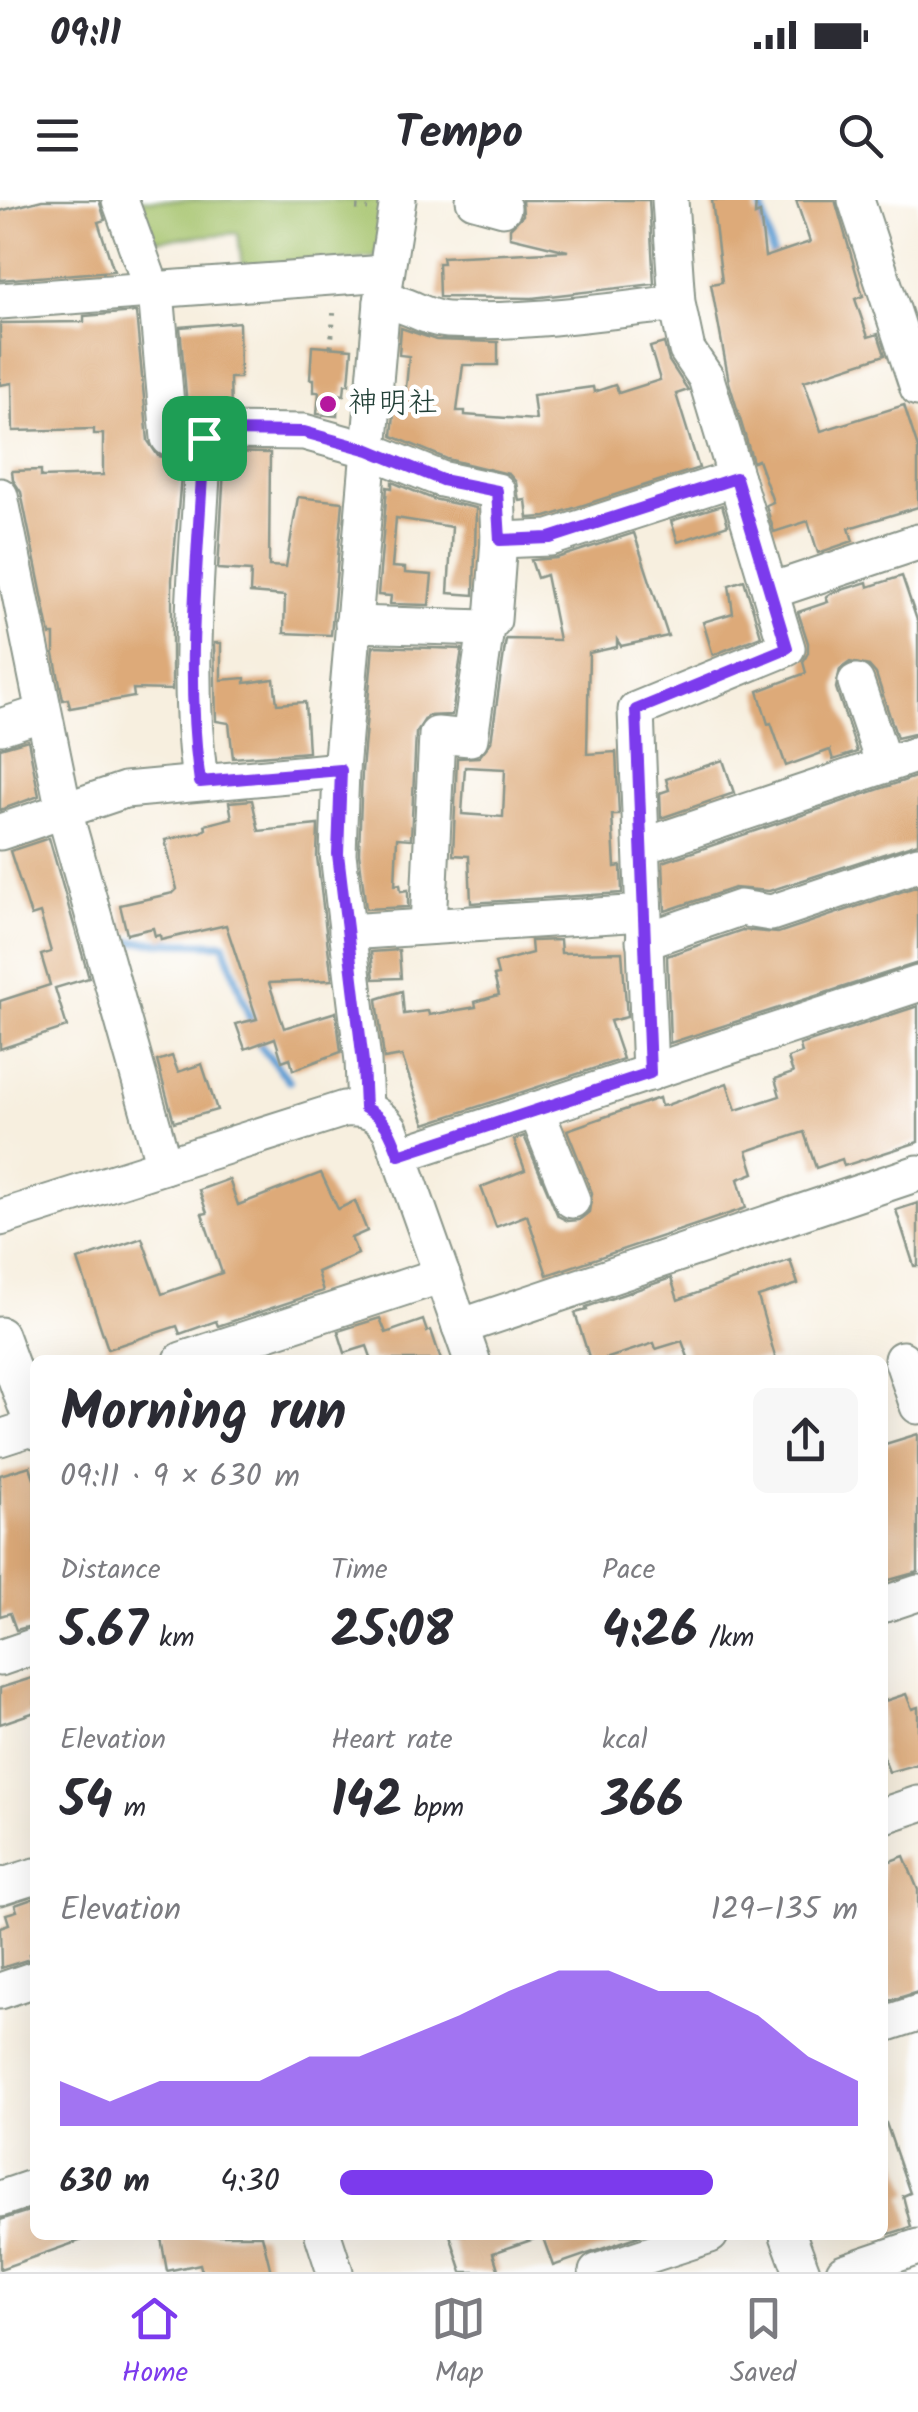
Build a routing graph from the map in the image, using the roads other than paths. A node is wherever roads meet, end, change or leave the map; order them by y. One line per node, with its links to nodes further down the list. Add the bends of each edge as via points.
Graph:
1 (120, 200): 6 (street)
2 (398, 200): 5 (street)
3 (670, 200): 8 (street)
4 (856, 200): 9 (street)
5 (384, 288): 6 (street); 8 (street, via 399,302 442,320 568,316); 12 (street)
6 (152, 292): 7 (street); 11 (street, via 169,438)
7 (0, 301)
8 (677, 303): 13 (street, via 687,350 706,378)
9 (906, 312): 10 (street)
10 (918, 388)
11 (204, 438): 12 (street, via 216,431 304,432); 26 (street, via 192,727)
12 (369, 450): 15 (street, via 442,480 497,491); 18 (street)
13 (736, 478): 15 (street, via 550,538); 17 (street)
14 (1, 510): 21 (street)
15 (500, 540): 19 (street, via 493,620)
16 (918, 542): 17 (street)
17 (771, 591): 29 (street, via 787,648 636,710)
18 (353, 624): 19 (street); 25 (street)
19 (486, 628): 31 (street, via 470,738 437,734)
20 (856, 682): 24 (street)
21 (42, 713): 22 (street); 27 (street)
22 (0, 727)
23 (918, 754): 24 (street)
24 (884, 765): 29 (street)
25 (341, 770): 26 (street); 33 (street, via 338,854)
26 (200, 782): 27 (street, via 125,790)
27 (64, 810): 28 (street); 39 (street)
28 (0, 832)
29 (642, 843): 32 (street)
30 (918, 864): 32 (street, via 770,913 740,908)
31 (428, 926): 32 (street); 33 (street)
32 (644, 927): 35 (street)
33 (347, 932): 36 (street)
34 (918, 984): 35 (street)
35 (650, 1073): 37 (street)
36 (365, 1108): 38 (street, via 390,1129); 39 (street)
37 (536, 1110): 38 (street); 41 (street)
38 (399, 1155): 43 (street)
39 (164, 1166): 42 (street)
40 (918, 1173): 44 (street)
41 (572, 1200)
42 (0, 1218)
43 (442, 1275): 44 (street); 46 (street)
44 (460, 1327): 47 (street)
45 (0, 1335): 50 (street)
46 (197, 1355)
47 (470, 1355)
48 (901, 1360): 49 (street)
49 (918, 1406)
50 (30, 1411)
51 (30, 1421): 52 (street)
52 (0, 1438)
53 (918, 1593): 54 (street)
54 (888, 1602)
55 (30, 1648): 56 (street)
56 (0, 1658)
57 (918, 1804): 58 (street)
58 (888, 1814)
59 (30, 1878): 60 (street)
60 (0, 1887)
61 (30, 1981): 62 (street)
62 (0, 1991)
63 (918, 2013): 64 (street)
64 (888, 2023)
65 (30, 2190): 66 (street)
66 (0, 2199)
67 (325, 2240): 71 (street)
68 (695, 2240): 72 (street)
69 (790, 2240): 73 (street)
70 (918, 2247): 74 (street)
71 (335, 2272)
72 (596, 2272)
73 (802, 2272)
74 (844, 2272)

